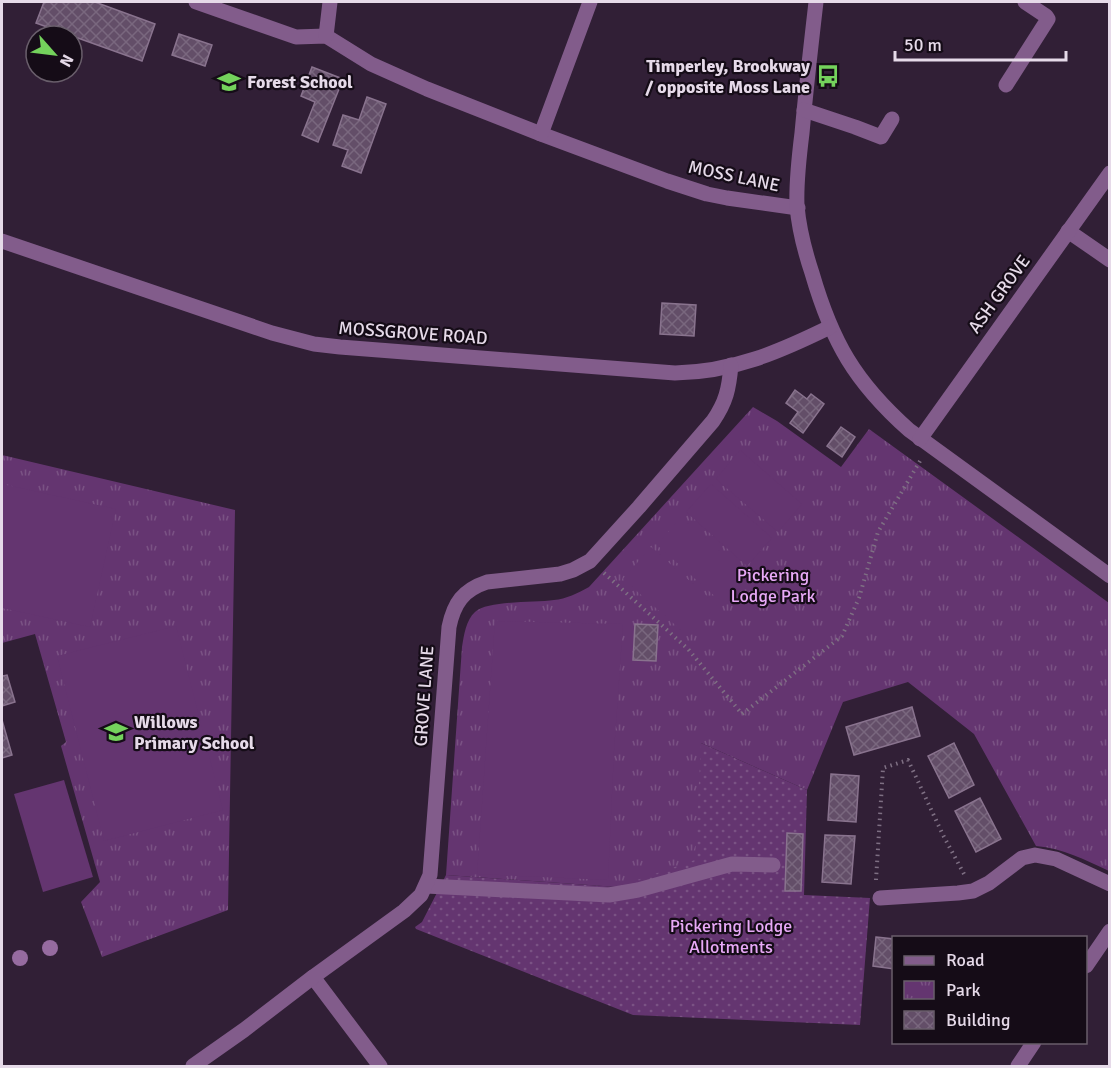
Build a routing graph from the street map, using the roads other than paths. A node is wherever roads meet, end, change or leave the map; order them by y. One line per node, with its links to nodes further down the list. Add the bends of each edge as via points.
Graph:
1 (196, 2): 6 (street, via 296,37)
2 (330, 2): 6 (street)
3 (590, 2): 10 (street)
4 (816, 2): 8 (street)
5 (1028, 4): 7 (street, via 1047,16 1047,22)
6 (326, 36): 10 (street, MOSS LANE, via 392,74)
7 (1006, 85)
8 (804, 110): 9 (street, via 881,137); 12 (street)
9 (892, 119)
10 (541, 134): 12 (street, MOSS LANE, via 691,189)
11 (1110, 173): 13 (street, ASH GROVE)
12 (798, 208): 16 (street, MOSS LANE, via 809,265)
13 (1068, 231): 15 (street); 18 (street, ASH GROVE)
14 (2, 241): 17 (street, MOSSGROVE ROAD, via 314,344 675,372)
15 (1110, 260)
16 (830, 327): 17 (street, MOSSGROVE ROAD, via 789,347); 18 (street, MOSS LANE, via 864,384)
17 (731, 365): 22 (street, GROVE LANE, via 728,394 719,412 590,561 560,574 488,582 462,596 456,605 449,627 430,875)
18 (925, 443): 19 (street, MOSS LANE)
19 (1110, 576)
20 (773, 865): 22 (street, via 732,864 609,895)
21 (1110, 884): 23 (street, via 1056,859 1035,855 1023,858 973,891)
22 (426, 886): 26 (street, via 404,911)
23 (880, 898)
24 (1110, 931): 25 (street)
25 (1087, 965)
26 (313, 976): 28 (street); 29 (street)
27 (1033, 1044): 30 (street)
28 (193, 1066)
29 (380, 1066)
30 (1017, 1066)

